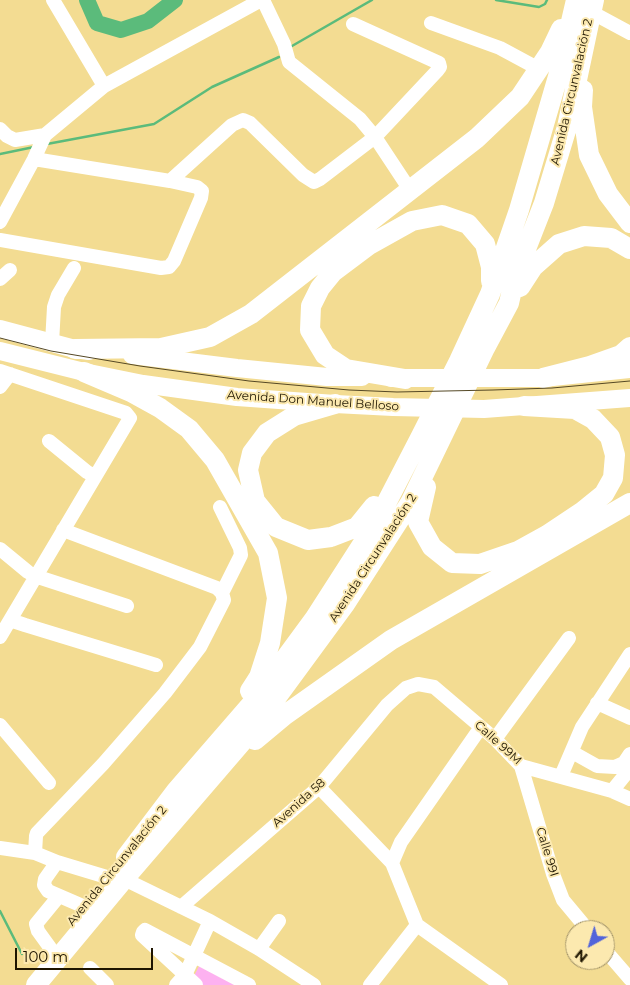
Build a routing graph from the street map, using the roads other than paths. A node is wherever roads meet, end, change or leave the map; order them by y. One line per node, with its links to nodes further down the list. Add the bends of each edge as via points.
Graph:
1 (53, 0): 8 (street)
2 (262, 0): 8 (street); 10 (street, via 284,44 289,62 360,119)
3 (585, 7): 6 (street); 7 (highway); 15 (highway, via 582,107 589,155 608,194); 19 (highway, Avenida Circunvalación 2, via 559,73 519,210); 20 (highway, Avenida Circunvalación 2, via 567,127)
4 (432, 23): 7 (street, via 500,48)
5 (352, 24): 10 (street, via 439,63 440,67)
6 (630, 33)
7 (539, 69): 13 (highway, via 520,97 477,138)
8 (104, 86): 11 (street)
9 (0, 129): 11 (street, via 15,140)
10 (375, 137): 12 (street, via 314,182 243,120 232,125); 13 (street)
11 (40, 146): 12 (street); 14 (street)
12 (170, 181): 16 (street, via 202,191 169,267)
13 (410, 190): 24 (highway, via 251,314 210,337 161,348)
14 (0, 222)
15 (630, 222)
16 (0, 240)
17 (630, 249): 20 (highway, via 611,238 584,236 559,244 532,267)
18 (74, 268): 22 (street, via 54,307)
19 (490, 294): 30 (highway, via 491,267 485,244 468,224 442,215 412,221 368,245 333,272 311,306 310,330 325,355 346,369); 37 (highway, Avenida Circunvalación 2)
20 (509, 303): 35 (highway, Avenida Circunvalación 2)
21 (0, 329): 22 (main road, Avenida Don Manuel Belloso)
22 (52, 343): 24 (main road, Avenida Don Manuel Belloso)
23 (630, 347): 29 (highway, via 621,355)
24 (75, 349): 30 (main road, Avenida Don Manuel Belloso, via 317,376)
25 (0, 352): 27 (main road, Avenida Don Manuel Belloso)
26 (630, 369): 29 (main road, Avenida Don Manuel Belloso)
27 (84, 372): 33 (main road, Avenida Don Manuel Belloso, via 237,397); 57 (highway, via 131,392 189,429 215,460 268,553 277,598 270,643 259,677)
28 (5, 373): 31 (street); 38 (street, via 126,412 130,418)
29 (543, 378): 30 (main road, Avenida Don Manuel Belloso)
30 (404, 379)
31 (0, 387)
32 (630, 398): 34 (main road, Avenida Don Manuel Belloso)
33 (335, 404): 34 (main road, Avenida Don Manuel Belloso, via 484,409); 37 (highway, via 294,416 267,433 252,453 248,470 255,501 276,526 308,540 331,537 357,527)
34 (524, 406): 35 (highway, via 575,409 593,419 610,437 615,455 613,478 604,494 547,535 480,564 452,563 432,547 418,522 424,492)
35 (451, 420): 62 (highway, Avenida Circunvalación 2, via 410,503 345,604 254,728)
36 (49, 441): 38 (street)
37 (404, 469): 57 (highway, Avenida Circunvalación 2, via 376,522 315,618)
38 (95, 476): 41 (street)
39 (630, 503): 62 (highway, via 391,640 285,715)
40 (220, 508): 44 (street, via 240,548 240,555)
41 (63, 530): 43 (street); 44 (street, via 217,588)
42 (0, 549): 43 (street)
43 (35, 576): 45 (street); 46 (street)
44 (222, 593): 69 (street, via 224,600 200,646 159,700 37,833)
45 (127, 606)
46 (10, 620): 47 (street); 50 (street)
47 (0, 637)
48 (570, 638): 56 (street)
49 (630, 654): 52 (street)
50 (156, 665)
51 (434, 687): 55 (street, Calle 99M); 65 (street, Avenida 58, via 418,684 406,688)
52 (597, 702): 53 (street); 58 (street, via 582,726)
53 (630, 718)
54 (0, 725): 64 (street)
55 (480, 727): 56 (street, Calle 99M); 71 (street, via 402,842)
56 (495, 739): 60 (street, Calle 99M)
57 (221, 740): 72 (highway, Avenida Circunvalación 2, via 176,791)
58 (572, 752): 59 (street, via 597,766 615,767 624,763); 63 (street)
59 (630, 754)
60 (521, 766): 63 (street, Calle 99M); 76 (street, Calle 99I, via 553,874 563,900)
61 (630, 769): 66 (street)
62 (214, 775): 72 (highway, Avenida Circunvalación 2)
63 (561, 776): 66 (street, Calle 99M)
64 (49, 783)
65 (319, 787): 71 (street); 74 (street, Avenida 58)
66 (612, 791): 67 (street, Calle 99M)
67 (630, 799)
68 (0, 848): 69 (street)
69 (35, 853): 70 (street)
70 (57, 862): 72 (street); 73 (street, via 44,885)
71 (392, 862): 79 (street)
72 (117, 879): 74 (street); 75 (highway, Avenida Circunvalación 2); 89 (highway, Avenida Circunvalación 2)
73 (59, 896): 75 (street); 81 (street, via 36,924)
74 (181, 906): 77 (street)
75 (85, 907): 81 (highway, Avenida Circunvalación 2)
76 (580, 920)
77 (210, 921): 80 (street); 82 (street)
78 (279, 921): 80 (street)
79 (417, 925): 93 (street); 94 (street)
80 (259, 948): 87 (street)
81 (51, 949): 88 (highway, Avenida Circunvalación 2)
82 (194, 956): 85 (street); 85 (street, via 145,930 143,932 142,935); 92 (street)
83 (615, 962): 86 (street)
84 (90, 968): 90 (street)
85 (180, 980): 91 (street)
86 (630, 980): 95 (street)
87 (311, 984)
88 (21, 985)
89 (36, 985)
90 (108, 985)
91 (196, 985)
92 (249, 985)
93 (370, 985)
94 (501, 985)
95 (624, 985)

